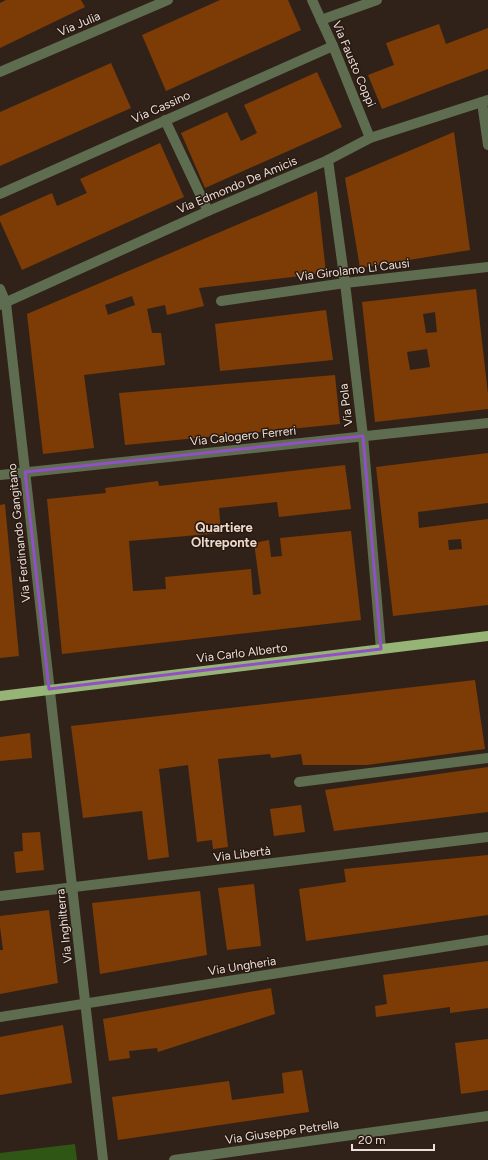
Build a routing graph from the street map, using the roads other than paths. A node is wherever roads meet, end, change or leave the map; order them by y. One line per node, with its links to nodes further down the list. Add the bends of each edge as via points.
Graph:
1 (168, 0): 6 (street, Via Julia)
2 (312, 0): 4 (street, Via Fausto Coppi)
3 (377, 0): 4 (street)
4 (321, 20): 5 (street, Via Fausto Coppi)
5 (333, 46): 8 (street, Via Cassino); 9 (street, Via Fausto Coppi)
6 (0, 72)
7 (485, 101): 9 (street, Via Edmondo De Amicis); 10 (street)
8 (165, 120): 12 (street, Via Cassino); 13 (street)
9 (370, 138): 11 (street, Via Edmondo De Amicis)
10 (488, 145)
11 (328, 160): 13 (street, Via Edmondo De Amicis); 15 (street, Via Pola)
12 (0, 194)
13 (208, 211): 18 (street, Via Edmondo De Amicis)
14 (488, 267): 15 (street, Via Girolamo Li Causi)
15 (345, 283): 17 (street, Via Girolamo Li Causi); 20 (street, Via Pola)
16 (0, 288): 18 (street, Via Ferdinando Gangitano)
17 (221, 301)
18 (3, 304): 21 (street, Via Ferdinando Gangitano)
19 (488, 423): 20 (street, Via Calogero Ferreri)
20 (363, 436): 21 (street, Via Calogero Ferreri); 24 (street, Via Pola)
21 (25, 472): 22 (street, Via Calogero Ferreri); 25 (street, Via Ferdinando Gangitano)
22 (0, 474)
23 (488, 636): 24 (main road, Via Carlo Alberto)
24 (381, 649): 25 (main road, Via Carlo Alberto)
25 (49, 689): 26 (main road, Via Carlo Alberto); 30 (street, Via Inghilterra)
26 (0, 696)
27 (488, 758): 28 (street)
28 (299, 782)
29 (488, 837): 30 (street, Via Libertà)
30 (73, 887): 31 (street, Via Libertà); 33 (street, Via Inghilterra)
31 (0, 896)
32 (488, 940): 33 (street, Via Ungheria)
33 (85, 1003): 34 (street, Via Ungheria); 36 (street, Via Inghilterra)
34 (0, 1017)
35 (488, 1116): 37 (street, Via Giuseppe Petrella)
36 (103, 1160)
37 (174, 1160)

